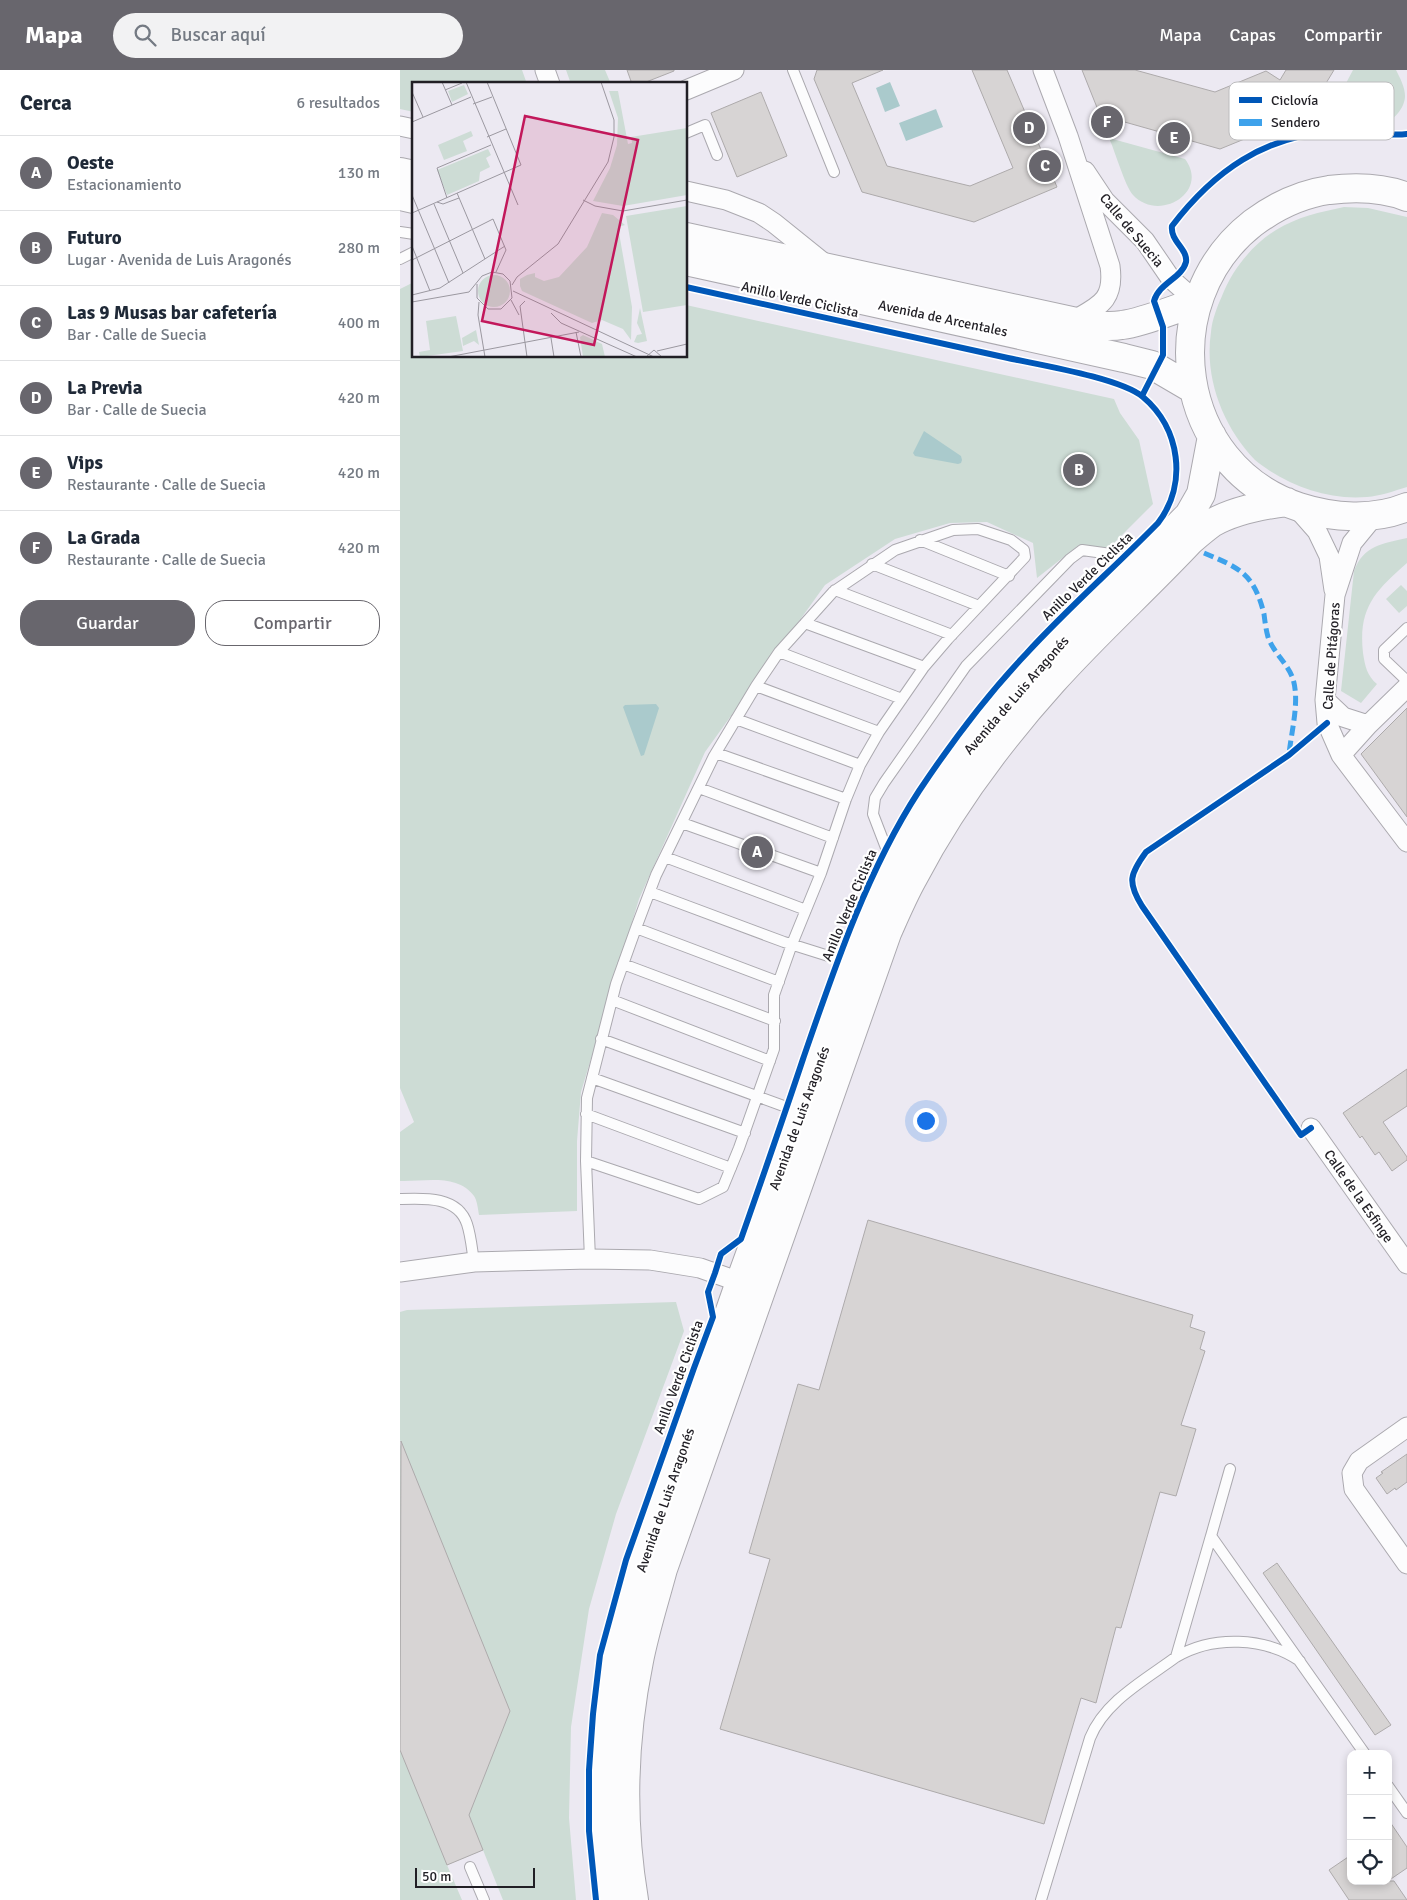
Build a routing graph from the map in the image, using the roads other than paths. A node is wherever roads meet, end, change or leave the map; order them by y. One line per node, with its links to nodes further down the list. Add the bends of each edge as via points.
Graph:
1 (545, 70): 5 (street)
2 (734, 70): 6 (street)
3 (793, 70): 10 (lane)
4 (1043, 70): 8 (street, Calle de Suecia)
5 (549, 82)
6 (688, 89)
7 (688, 132): 9 (lane, via 705,125)
8 (1073, 153): 18 (street, Calle de Suecia, via 1105,201 1145,241 1171,279); 19 (street, Calle de Suecia, via 1112,277 1105,300)
9 (717, 155)
10 (834, 172)
11 (688, 191): 17 (street, via 726,200 759,213)
12 (1407, 197): 18 (main road, via 1372,189 1345,188 1291,200 1268,212 1239,234 1218,258)
13 (688, 237): 17 (main road, Avenida de Arcentales)
14 (412, 253): 15 (lane)
15 (400, 259)
16 (688, 261): 20 (main road, Avenida de Arcentales, via 1152,365)
17 (830, 268): 19 (main road, Avenida de Arcentales)
18 (1197, 302): 19 (main road, Avenida de Arcentales, via 1123,325); 20 (main road, via 1189,345)
19 (1072, 322)
20 (1193, 389): 21 (main road)
21 (1212, 436): 22 (main road, via 1237,468 1269,493); 26 (main road, Avenida de Luis Aragonés, via 1201,494 1189,515)
22 (1291, 504): 24 (main road, via 1332,515); 30 (street, Calle de Pitágoras, via 1317,531 1329,556); 80 (main road, Avenida de Luis Aragonés, via 1261,505 1230,515 1212,523 1191,540 1053,680 982,768 913,878 886,933)
23 (1407, 507): 24 (main road)
24 (1375, 515): 30 (street, Calle de Pitágoras, via 1352,543)
25 (920, 540): 27 (lane); 28 (lane); 28 (lane, via 953,530 978,529 1011,540 1024,550 1026,557)
26 (1142, 561): 54 (main road, Avenida de Luis Aragonés, via 1037,667 992,719 933,801); 54 (lane, via 1082,550 966,666 875,798 873,814)
27 (872, 564): 29 (lane); 31 (lane)
28 (1009, 576): 31 (lane)
29 (835, 590): 32 (lane); 34 (lane)
30 (1335, 595): 41 (street, Calle de Pitágoras)
31 (979, 606): 34 (lane)
32 (805, 623): 35 (lane); 36 (lane)
33 (1407, 628): 37 (lane, via 1383,654 1384,659)
34 (952, 635): 36 (lane)
35 (779, 652): 38 (lane); 40 (lane)
36 (924, 667): 40 (lane)
37 (1407, 681)
38 (756, 686): 42 (lane); 44 (lane)
39 (1407, 687): 43 (street)
40 (902, 699): 44 (lane)
41 (1325, 700): 43 (street, via 1343,717); 46 (street, Calle de Pitágoras, via 1328,723)
42 (736, 719): 45 (lane); 47 (lane)
43 (1368, 725): 46 (street)
44 (879, 732): 47 (lane)
45 (716, 753): 48 (lane); 49 (lane)
46 (1341, 754): 52 (street, Calle de Pitágoras)
47 (860, 765): 49 (lane)
48 (699, 788): 50 (lane); 51 (lane)
49 (846, 799): 51 (lane)
50 (682, 823): 53 (lane); 55 (lane)
51 (833, 838): 55 (lane)
52 (1407, 842)
53 (665, 857): 56 (lane); 57 (lane)
54 (894, 870): 61 (main road, Avenida de Luis Aragonés)
55 (821, 873): 57 (lane)
56 (650, 892): 58 (lane); 59 (lane)
57 (806, 910): 59 (lane)
58 (636, 928): 60 (lane); 62 (lane)
59 (792, 944): 61 (lane); 62 (lane)
60 (623, 964): 63 (lane); 64 (lane)
61 (855, 964): 69 (main road, Avenida de Luis Aragonés)
62 (779, 982): 64 (lane, via 774,995)
63 (612, 1000): 65 (lane); 66 (lane)
64 (775, 1021): 66 (lane, via 775,1044)
65 (601, 1039): 67 (lane); 68 (lane)
66 (770, 1061): 68 (lane)
67 (592, 1078): 70 (lane); 72 (lane)
68 (758, 1096): 69 (lane); 72 (lane)
69 (801, 1112): 80 (main road, Avenida de Luis Aragonés)
70 (586, 1114): 73 (lane); 74 (lane)
71 (1311, 1128): 78 (street, Calle de la Esfinge)
72 (745, 1133): 74 (lane)
73 (586, 1161): 74 (lane, via 699,1199 723,1186); 76 (lane)
74 (731, 1168)
75 (400, 1199): 77 (lane, via 419,1198 450,1203 467,1223)
76 (590, 1259): 77 (street); 80 (street, via 650,1260 700,1268)
77 (474, 1262): 79 (street)
78 (1407, 1264)
79 (400, 1272)
80 (751, 1286): 92 (main road, Avenida de Luis Aragonés, via 642,1564 616,1658 604,1770); 93 (main road, Avenida de Luis Aragonés, via 663,1569 639,1660 630,1714 626,1770 626,1827)
81 (1407, 1428): 84 (street, via 1360,1461 1352,1474 1354,1489)
82 (1230, 1469): 83 (lane)
83 (1211, 1536): 85 (lane); 86 (lane)
84 (1407, 1564)
85 (1176, 1657): 86 (lane, via 1216,1643 1247,1643 1279,1648); 94 (lane, via 1110,1706 1095,1726)
86 (1300, 1661): 87 (lane)
87 (1362, 1750)
88 (1392, 1792): 89 (lane)
89 (1407, 1813)
90 (470, 1867): 91 (lane)
91 (484, 1900)
92 (612, 1900)
93 (634, 1900)
94 (1041, 1900)

